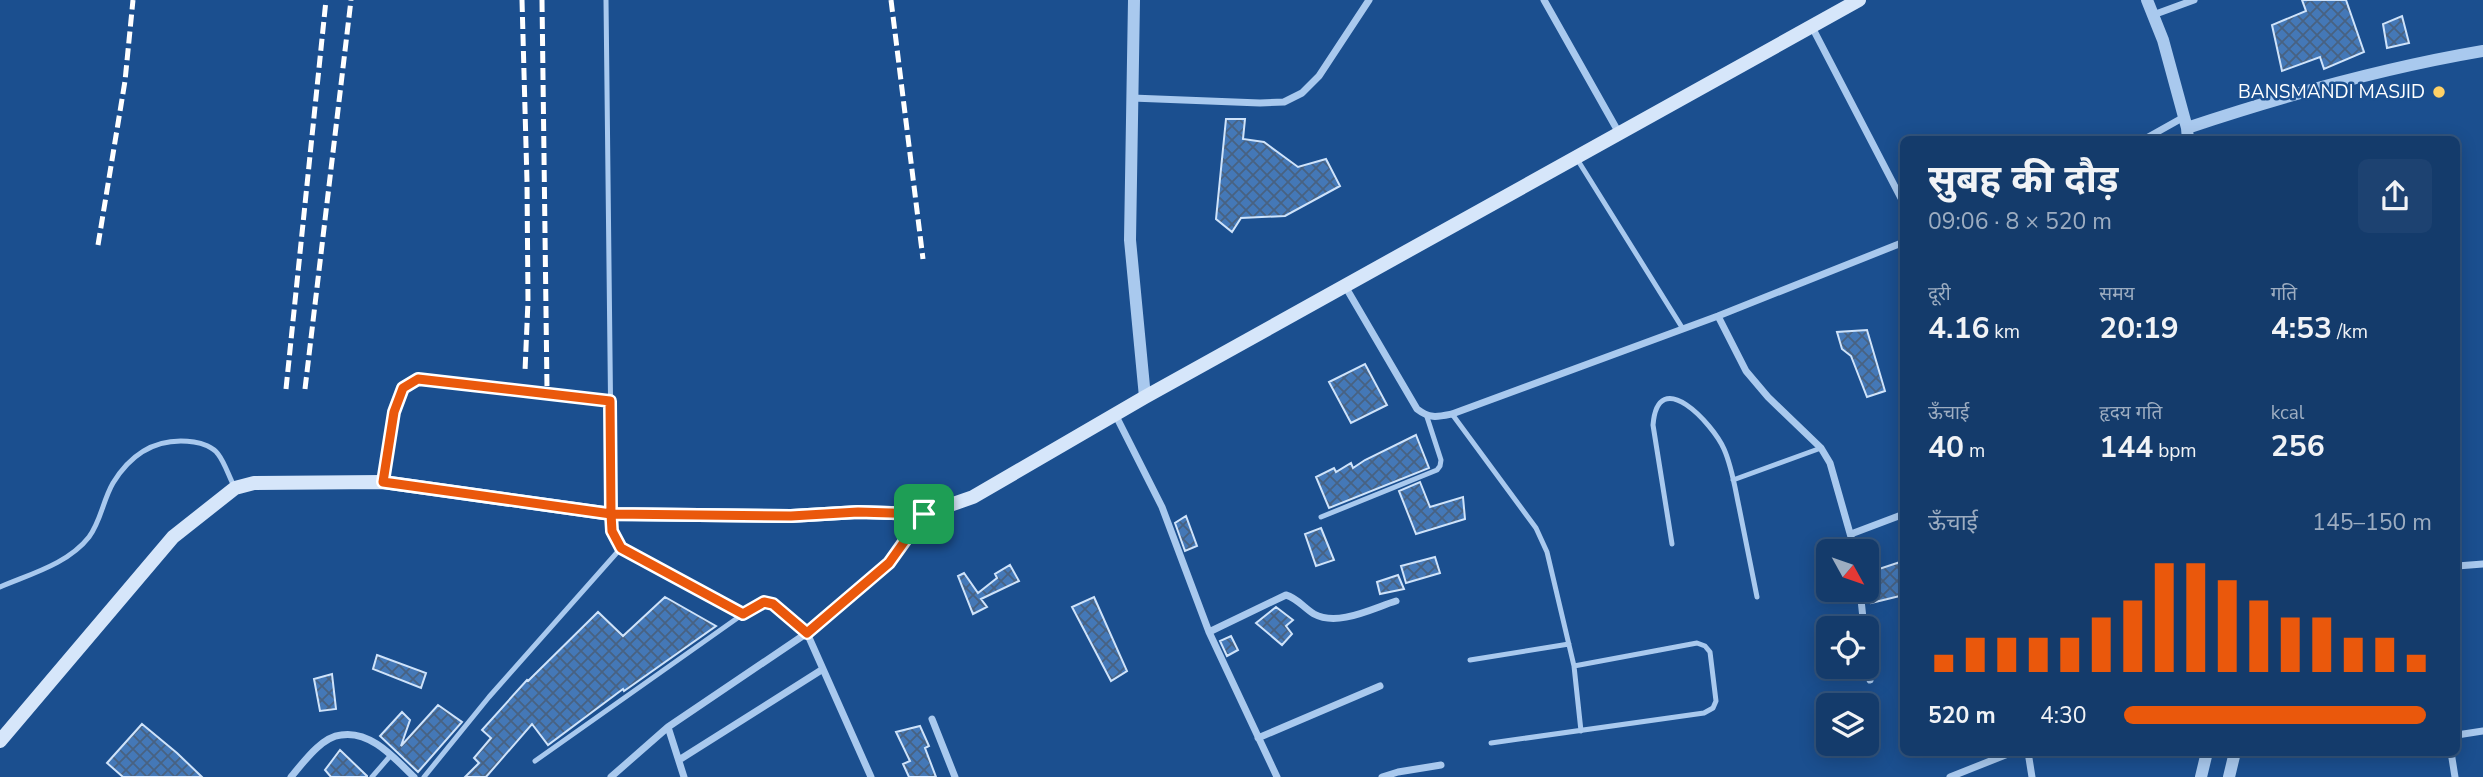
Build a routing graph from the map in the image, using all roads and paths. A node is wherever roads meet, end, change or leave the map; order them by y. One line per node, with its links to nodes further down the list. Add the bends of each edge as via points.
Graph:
1 (606, 0): 22 (lane)
2 (1133, 0): 11 (street)
3 (1369, 0): 11 (street, via 1320,76 1303,93 1284,102)
4 (1545, 0): 13 (street)
5 (1860, 0): 9 (main road)
6 (2147, 0): 8 (street)
7 (2194, 0): 8 (street)
8 (2153, 15): 12 (street)
9 (1812, 27): 13 (main road); 16 (street)
10 (2483, 51): 12 (street, via 2269,101)
11 (1132, 98): 21 (street, via 1130,240)
12 (2186, 128): 14 (street)
13 (1619, 134): 15 (main road)
14 (2157, 136)
15 (1576, 157): 18 (main road); 20 (lane)
16 (1900, 196)
17 (1900, 244): 19 (street)
18 (1345, 286): 21 (main road); 25 (street, via 1417,409)
19 (1718, 316): 20 (street); 26 (street, via 1746,371)
20 (1683, 329): 24 (street)
21 (1145, 397): 23 (main road)
22 (610, 401): 28 (lane, via 418,379 403,388 394,412); 30 (lane)
23 (1115, 413): 31 (main road, via 973,498); 44 (street, via 1162,508)
24 (1452, 414): 25 (street); 46 (lane, via 1536,528 1547,552)
25 (1427, 416): 33 (lane, via 1441,460 1437,470)
26 (1821, 448): 27 (lane); 34 (street, via 1830,463)
27 (1733, 480): 36 (lane, via 1712,430 1679,399 1664,399 1653,425); 41 (lane)
28 (383, 482): 29 (main road, via 254,483); 30 (main road)
29 (234, 488): 40 (lane, via 217,453 202,443 161,442 123,469 93,530 79,547 60,561); 57 (main road, via 173,537)
30 (611, 514): 31 (main road); 37 (lane, via 612,531)
31 (924, 514): 45 (street, via 889,563)
32 (1900, 516): 34 (street)
33 (1321, 517)
34 (1851, 534): 35 (street)
35 (1852, 539)
36 (1672, 544)
37 (621, 548): 43 (lane); 71 (lane)
38 (2483, 564): 39 (street)
39 (2460, 566)
40 (0, 587)
41 (1757, 597)
42 (1396, 601): 44 (street, via 1330,619 1292,596 1282,595)
43 (743, 614): 45 (lane, via 764,602 773,604); 66 (lane)
44 (1209, 632): 56 (street)
45 (807, 633): 49 (street); 52 (street)
46 (1569, 644): 47 (lane); 48 (lane)
47 (1470, 660)
48 (1574, 666): 53 (lane); 53 (lane, via 1697,643 1710,652 1716,701 1704,713)
49 (823, 670): 65 (street); 74 (street)
50 (1380, 686): 56 (street)
51 (932, 719): 75 (street)
52 (668, 727): 65 (street); 72 (street)
53 (1581, 731): 58 (lane)
54 (2483, 731): 55 (street)
55 (2460, 735)
56 (1258, 738): 76 (street)
57 (0, 741)
58 (1491, 743)
59 (391, 755): 68 (street, via 369,739 340,734 323,743); 69 (lane); 70 (street)
60 (2002, 756): 78 (street)
61 (2029, 756): 79 (street)
62 (2206, 756): 80 (street)
63 (2234, 756): 81 (street)
64 (2452, 756): 82 (street)
65 (679, 760): 73 (street)
66 (534, 761)
67 (1441, 765): 77 (street)
68 (291, 777)
69 (372, 777)
70 (414, 777)
71 (424, 777)
72 (611, 777)
73 (684, 777)
74 (871, 777)
75 (955, 777)
76 (1276, 777)
77 (1382, 777)
78 (1950, 777)
79 (2032, 777)
80 (2201, 777)
81 (2229, 777)
82 (2455, 777)

